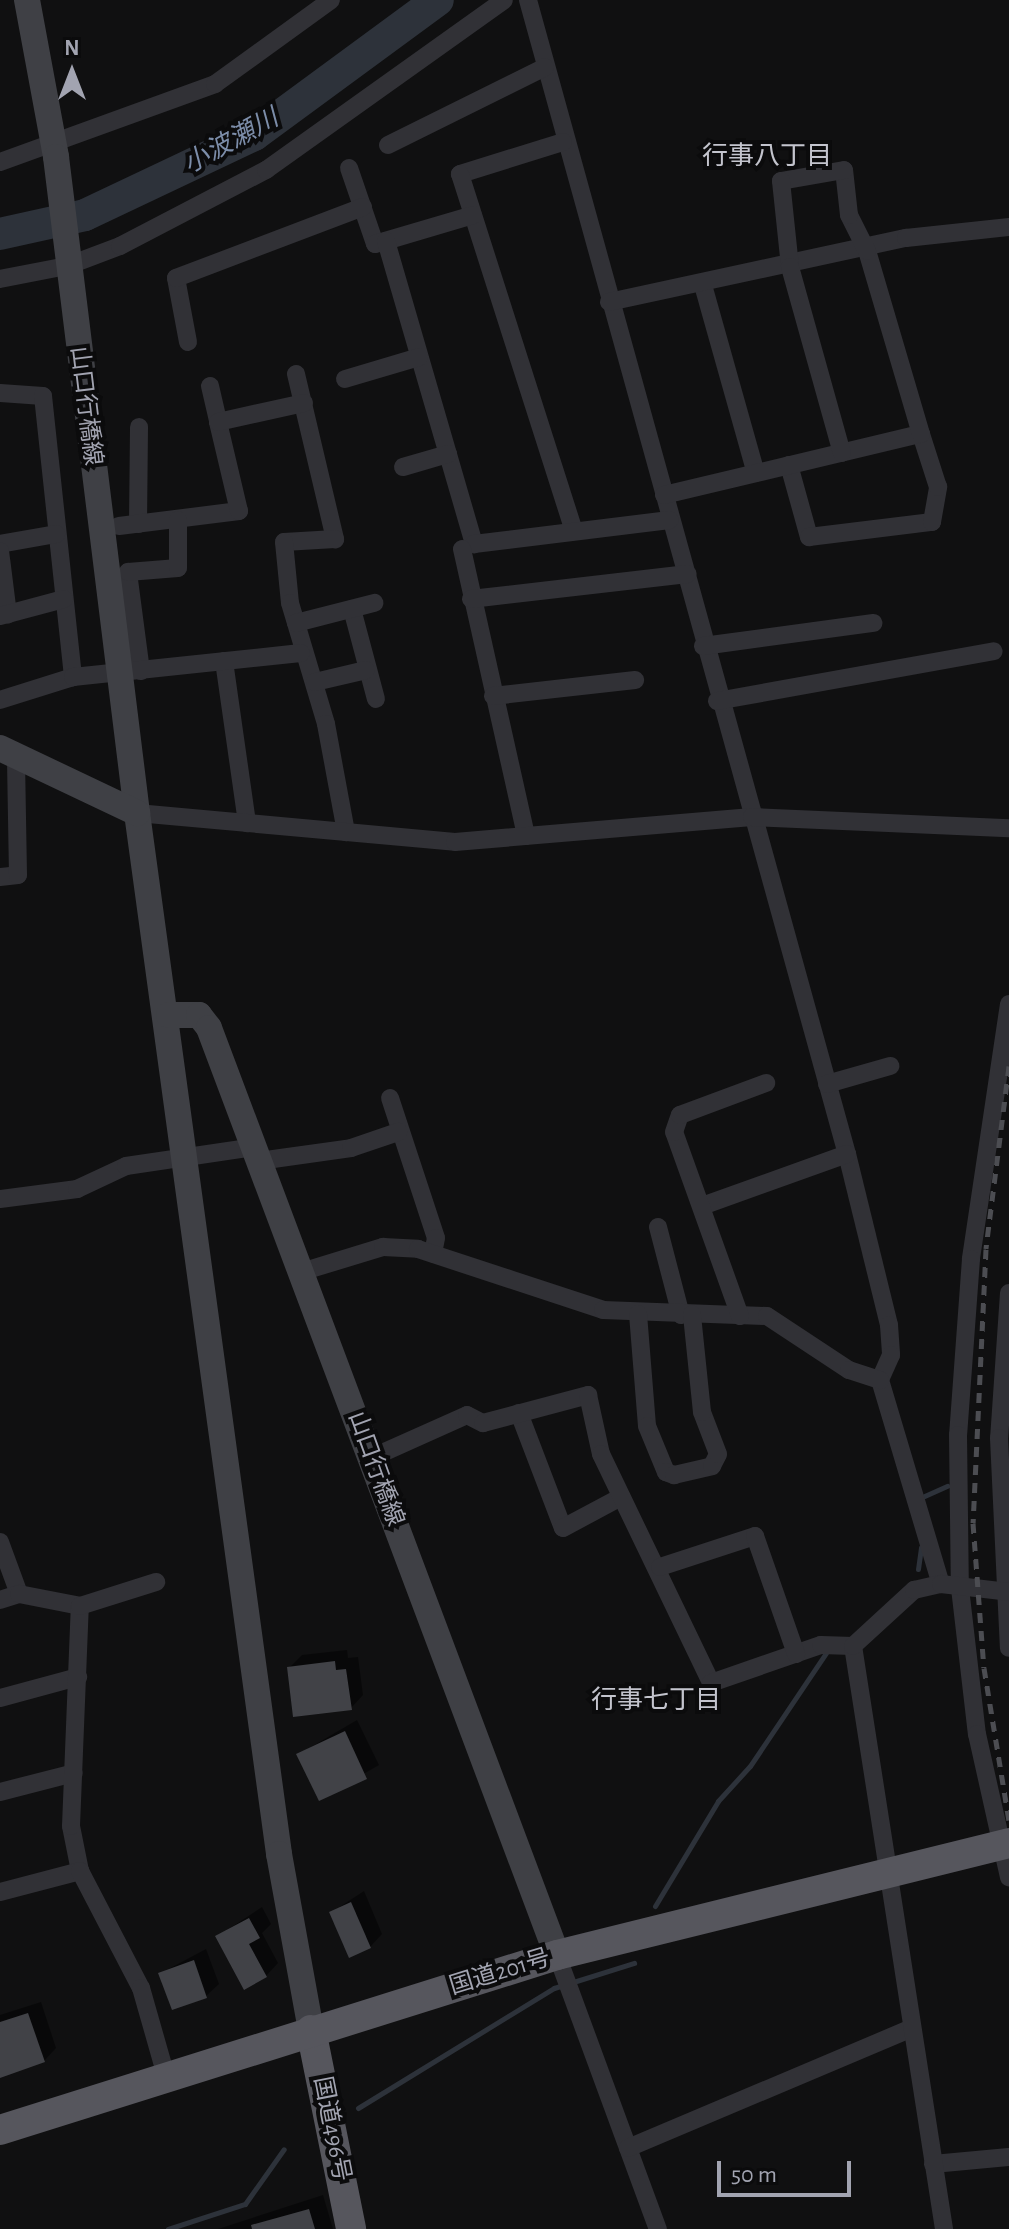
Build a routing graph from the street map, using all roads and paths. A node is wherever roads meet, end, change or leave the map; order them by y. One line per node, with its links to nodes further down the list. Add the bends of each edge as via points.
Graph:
1 (27, 0): 8 (main road, 山口行橋線)
2 (331, 0): 8 (street, via 215,84)
3 (504, 0): 16 (street, via 266,170)
4 (528, 0): 5 (street)
5 (545, 67): 6 (street); 7 (street)
6 (563, 142): 12 (street, via 460,174); 20 (street)
7 (388, 145)
8 (55, 151): 9 (street); 16 (main road, 山口行橋線)
9 (0, 162)
10 (349, 168): 11 (street)
11 (363, 207): 14 (street, via 375,244); 21 (street, via 176,278)
12 (473, 215): 14 (street); 41 (street)
13 (1009, 227): 15 (street, via 906,238)
14 (386, 241): 22 (street)
15 (867, 251): 17 (street); 17 (street, via 849,215 844,170 781,181); 30 (street)
16 (66, 259): 18 (street); 59 (main road, 山口行橋線)
17 (790, 267): 19 (street); 31 (street)
18 (0, 279)
19 (703, 285): 20 (street); 35 (street)
20 (609, 302): 36 (street)
21 (188, 342)
22 (419, 357): 24 (street); 32 (street)
23 (296, 374): 27 (street)
24 (345, 379)
25 (210, 386): 28 (street)
26 (0, 393): 42 (street, via 43,396)
27 (304, 403): 28 (street); 52 (street, via 335,539 284,542)
28 (218, 422): 37 (street, via 239,511)
29 (139, 427): 39 (street)
30 (921, 434): 31 (street); 33 (street, via 938,487 932,522 809,537)
31 (842, 453): 33 (street)
32 (448, 454): 34 (street); 41 (street, via 474,544)
33 (789, 465): 35 (street)
34 (403, 467)
35 (756, 473): 36 (street)
36 (664, 495): 38 (street)
37 (178, 520): 39 (street); 59 (street, via 178,568 128,572)
38 (670, 520): 41 (street); 46 (street)
39 (138, 524): 40 (street)
40 (119, 526)
41 (574, 531)
42 (56, 534): 43 (street); 47 (street)
43 (0, 544)
44 (462, 549): 48 (street)
45 (0, 551): 51 (street)
46 (688, 574): 48 (street); 54 (street)
47 (64, 599): 51 (street); 60 (street)
48 (471, 599): 63 (street)
49 (374, 603): 50 (street)
50 (352, 609): 52 (street); 58 (street)
51 (4, 615)
52 (296, 623): 56 (street)
53 (873, 623): 54 (street)
54 (703, 646): 66 (street)
55 (994, 651): 66 (street)
56 (301, 653): 57 (street); 62 (street)
57 (224, 661): 59 (street); 70 (street)
58 (366, 670): 62 (street); 64 (street)
59 (130, 672): 60 (street); 68 (main road, 山口行橋線)
60 (73, 677): 65 (street)
61 (635, 680): 63 (street)
62 (315, 682): 72 (street)
63 (493, 696): 73 (street)
64 (376, 699)
65 (0, 700)
66 (717, 701): 69 (street)
67 (8, 752): 68 (main road); 74 (street, via 18,875)
68 (137, 813): 70 (street); 76 (main road, 山口行橋線)
69 (752, 817): 71 (street); 73 (street); 79 (street)
70 (247, 823): 72 (street)
71 (1009, 828)
72 (346, 832): 73 (street, via 455,842)
73 (526, 836)
74 (0, 877)
75 (1009, 1004): 101 (street, via 964,1329)
76 (169, 1015): 82 (main road, 山口行橋線, via 205,1018); 84 (main road, 山口行橋線)
77 (890, 1066): 79 (street)
78 (766, 1083): 86 (street, via 680,1115 674,1132)
79 (827, 1084): 83 (street)
80 (390, 1098): 81 (street)
81 (398, 1132): 82 (street, via 351,1148); 88 (street, via 436,1238)
82 (256, 1154): 84 (street); 89 (main road, 山口行橋線)
83 (847, 1154): 86 (street); 94 (street, via 889,1325 891,1355)
84 (188, 1157): 85 (street, via 126,1166 77,1189); 120 (main road, 山口行橋線, via 279,1854)
85 (0, 1199)
86 (702, 1206): 93 (street)
87 (658, 1227): 92 (street)
88 (433, 1254): 89 (street, via 383,1247); 91 (street, via 565,1301)
89 (301, 1272): 96 (main road, 山口行橋線)
90 (1009, 1293): 102 (street, via 999,1438)
91 (638, 1314): 92 (street); 92 (street, via 647,1426 666,1472 674,1475 712,1466 718,1454 702,1412)
92 (686, 1315): 93 (street)
93 (740, 1316): 94 (street, via 784,1323 849,1370)
94 (880, 1380): 101 (street)
95 (519, 1413): 96 (street, via 483,1423 467,1415); 97 (street, via 588,1395); 97 (street, via 563,1528)
96 (371, 1458): 118 (main road, 山口行橋線)
97 (621, 1497): 99 (street)
98 (0, 1542): 103 (street)
99 (660, 1567): 108 (street, via 711,1683); 108 (street, via 755,1536)
100 (156, 1582): 105 (street)
101 (950, 1586): 102 (street); 106 (street, via 914,1590); 113 (street, via 977,1734)
102 (1006, 1592): 107 (street)
103 (19, 1594): 104 (street); 105 (street)
104 (0, 1600)
105 (80, 1606): 109 (street)
106 (853, 1646): 108 (street); 115 (street)
107 (1009, 1648)
108 (796, 1654)
109 (78, 1677): 110 (street); 111 (street)
110 (0, 1698)
111 (74, 1773): 112 (street); 114 (street, via 71,1826)
112 (0, 1792)
113 (1005, 1844): 115 (highway, 国道201号); 116 (street)
114 (80, 1871): 117 (street); 121 (street, via 141,1988)
115 (890, 1871): 118 (highway, 国道201号); 119 (street)
116 (1009, 1877)
117 (0, 1892)
118 (557, 1955): 120 (highway, 国道201号); 123 (street)
119 (912, 2028): 123 (street); 125 (street)
120 (311, 2030): 121 (highway, 国道201号); 126 (highway, 国道496号)
121 (165, 2072): 122 (highway, 国道201号)
122 (0, 2130)
123 (628, 2148): 127 (street)
124 (1009, 2157): 125 (street)
125 (933, 2164): 128 (street)
126 (351, 2229)
127 (658, 2229)
128 (944, 2229)

